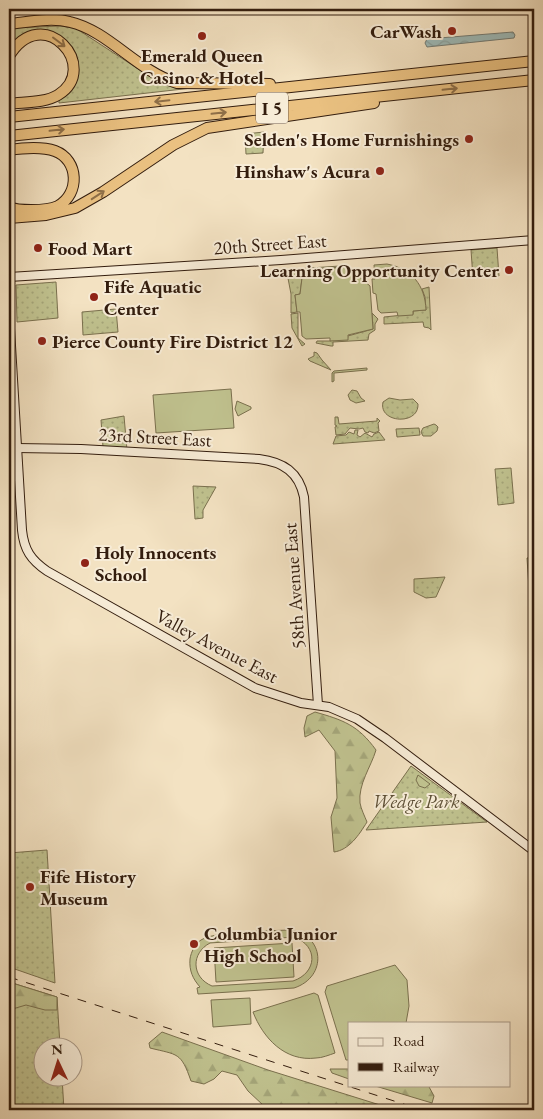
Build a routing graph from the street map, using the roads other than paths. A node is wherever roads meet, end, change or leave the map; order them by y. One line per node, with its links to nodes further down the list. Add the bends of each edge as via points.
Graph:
1 (9, 24): 4 (highway, via 63,20 79,24 143,67 176,83 263,84)
2 (9, 56): 7 (highway, one-way to 7, via 26,37 45,35 58,39 66,47 74,67 71,80 57,96)
3 (534, 61): 4 (highway, I 5)
4 (367, 79): 8 (highway, I 5, one-way to 8)
5 (534, 80): 6 (highway, I 5, one-way to 5)
6 (426, 92): 9 (highway, I 5, one-way to 6); 12 (highway, one-way to 6, via 46,215 75,208 173,145 216,125 388,101)
7 (9, 104)
8 (9, 117)
9 (9, 136)
10 (9, 150): 11 (highway, via 55,151 68,160 74,177 70,193 58,206 25,210)
11 (9, 207)
12 (9, 218)
13 (534, 240): 14 (main road, 20th Street East, via 290,260)
14 (9, 277)
15 (9, 312): 16 (main road)
16 (17, 448): 17 (main road, 23rd Street East, via 259,459 274,461); 18 (main road, Valley Avenue East, via 23,537 25,548 34,561 255,688)
17 (288, 468): 18 (main road, 58th Avenue East, via 298,480 304,497)
18 (318, 705): 19 (main road, Valley Avenue East, via 349,715 378,733)
19 (534, 852)

